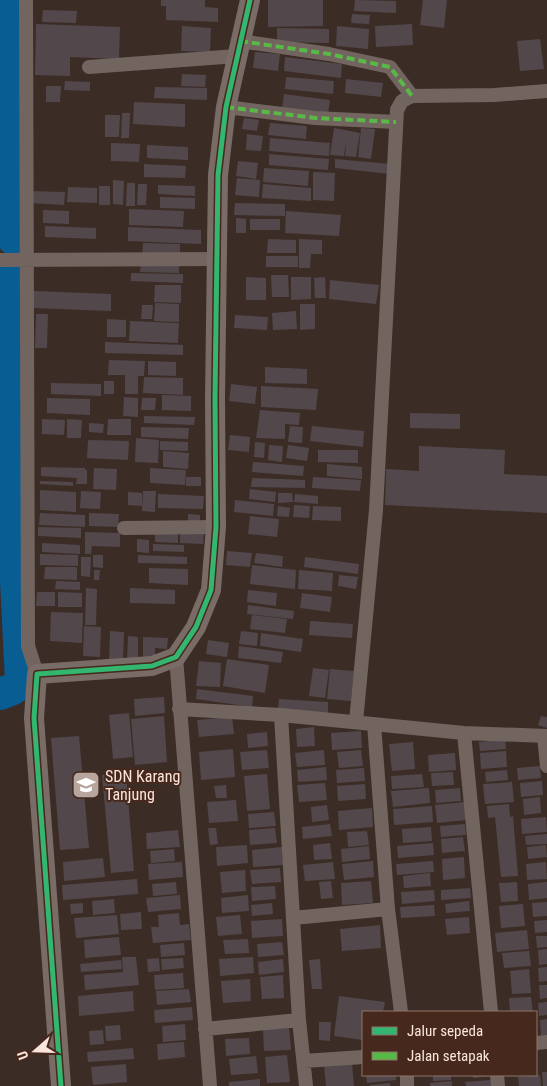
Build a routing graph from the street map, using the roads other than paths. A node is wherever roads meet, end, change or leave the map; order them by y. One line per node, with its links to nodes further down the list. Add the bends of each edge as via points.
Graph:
1 (26, 0): 11 (street)
2 (250, 0): 3 (street)
3 (238, 49): 4 (street); 6 (street, via 329,54 390,67); 7 (street)
4 (89, 67)
5 (547, 91): 6 (street)
6 (412, 96): 8 (street, via 402,101)
7 (226, 107): 8 (street, via 315,118); 9 (street, via 218,174)
8 (396, 122): 18 (street, via 376,510)
9 (217, 259): 11 (street); 12 (street)
10 (0, 260): 11 (street)
11 (27, 260): 15 (street, via 28,646)
12 (216, 527): 13 (street); 14 (street, via 211,590 196,627)
13 (124, 528)
14 (176, 657): 15 (street, via 152,666); 16 (street)
15 (37, 674): 31 (street, via 34,718)
16 (179, 709): 17 (street); 28 (street)
17 (282, 715): 18 (street); 24 (street)
18 (356, 722): 19 (street)
19 (374, 724): 20 (street); 23 (street)
20 (464, 732): 21 (street); 26 (street)
21 (545, 736): 22 (street)
22 (547, 766)
23 (388, 909): 24 (street); 25 (street)
24 (293, 918): 27 (street)
25 (401, 1011)
26 (491, 1011)
27 (299, 1020): 28 (street); 30 (street)
28 (205, 1028): 32 (street)
29 (362, 1057): 30 (street)
30 (304, 1061): 33 (street)
31 (61, 1086)
32 (210, 1086)
33 (306, 1086)

